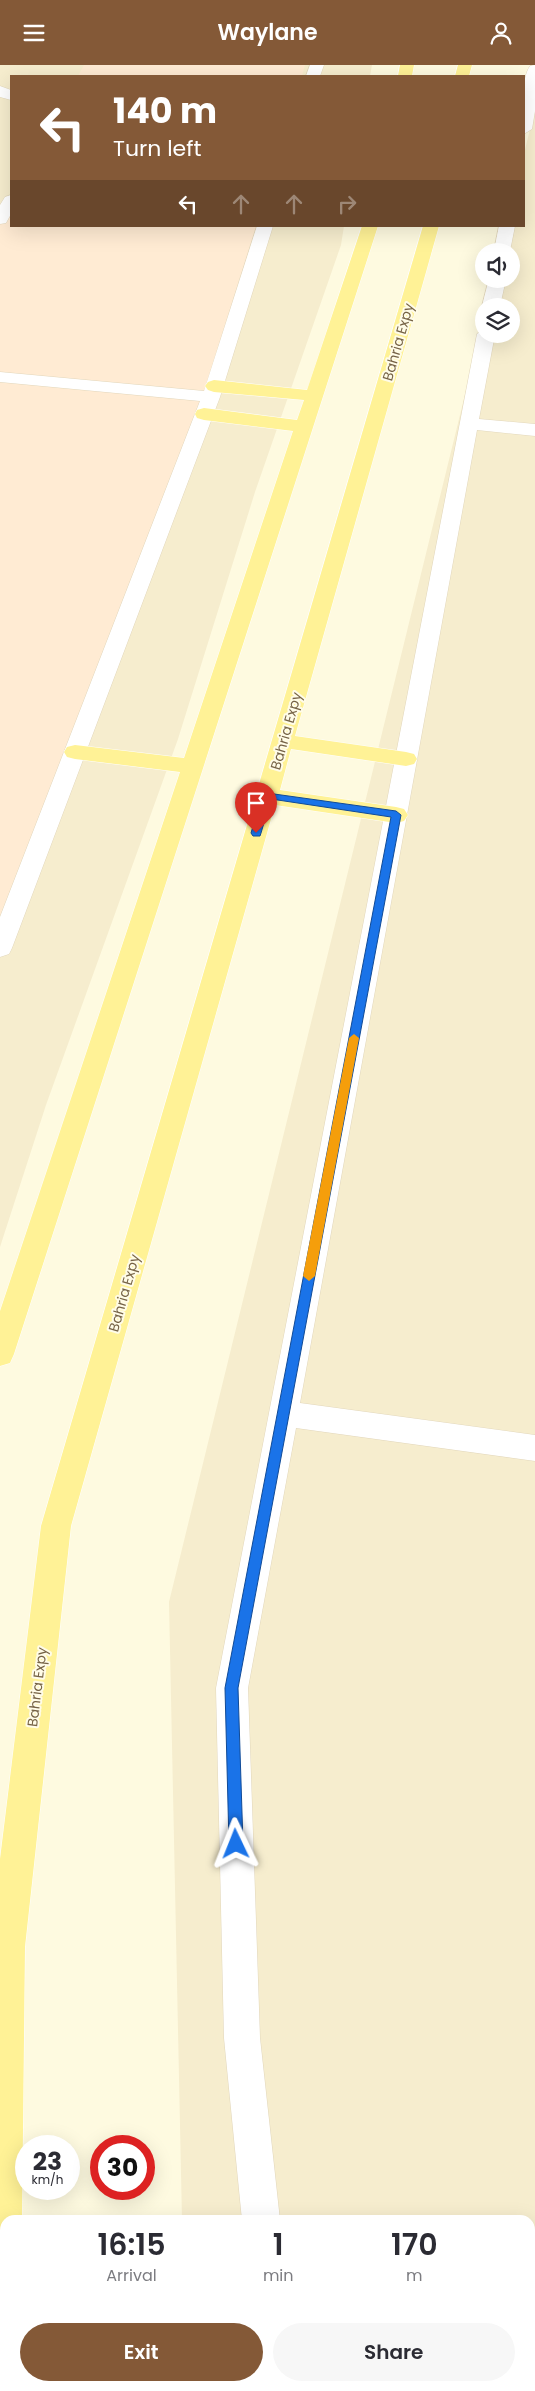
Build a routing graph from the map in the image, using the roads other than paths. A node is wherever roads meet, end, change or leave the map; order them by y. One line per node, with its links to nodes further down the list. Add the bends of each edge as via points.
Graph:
1 (535, 69): 2 (street)
2 (525, 124)
3 (10, 202): 4 (street)
4 (0, 219)
5 (266, 227): 13 (street)
6 (370, 227): 12 (main road)
7 (432, 227): 17 (main road, Bahria Expy)
8 (507, 227): 9 (street)
9 (504, 243)
10 (484, 343): 14 (street)
11 (0, 377): 13 (street)
12 (314, 397): 13 (main road); 15 (main road)
13 (210, 399): 15 (main road); 18 (street)
14 (468, 424): 16 (street); 19 (street)
15 (305, 427): 20 (main road)
16 (535, 430)
17 (283, 741): 19 (main road); 21 (main road, Bahria Expy)
18 (76, 752): 20 (main road); 23 (street)
19 (406, 759): 22 (street)
20 (193, 766): 24 (main road)
21 (267, 796): 22 (main road); 27 (main road, Bahria Expy, via 56,1526 7,1947)
22 (396, 815): 25 (street)
23 (0, 949)
24 (0, 1354)
25 (283, 1413): 26 (street); 28 (street, via 232,1688 242,2038)
26 (535, 1448)
27 (3, 2215)
28 (260, 2215)

